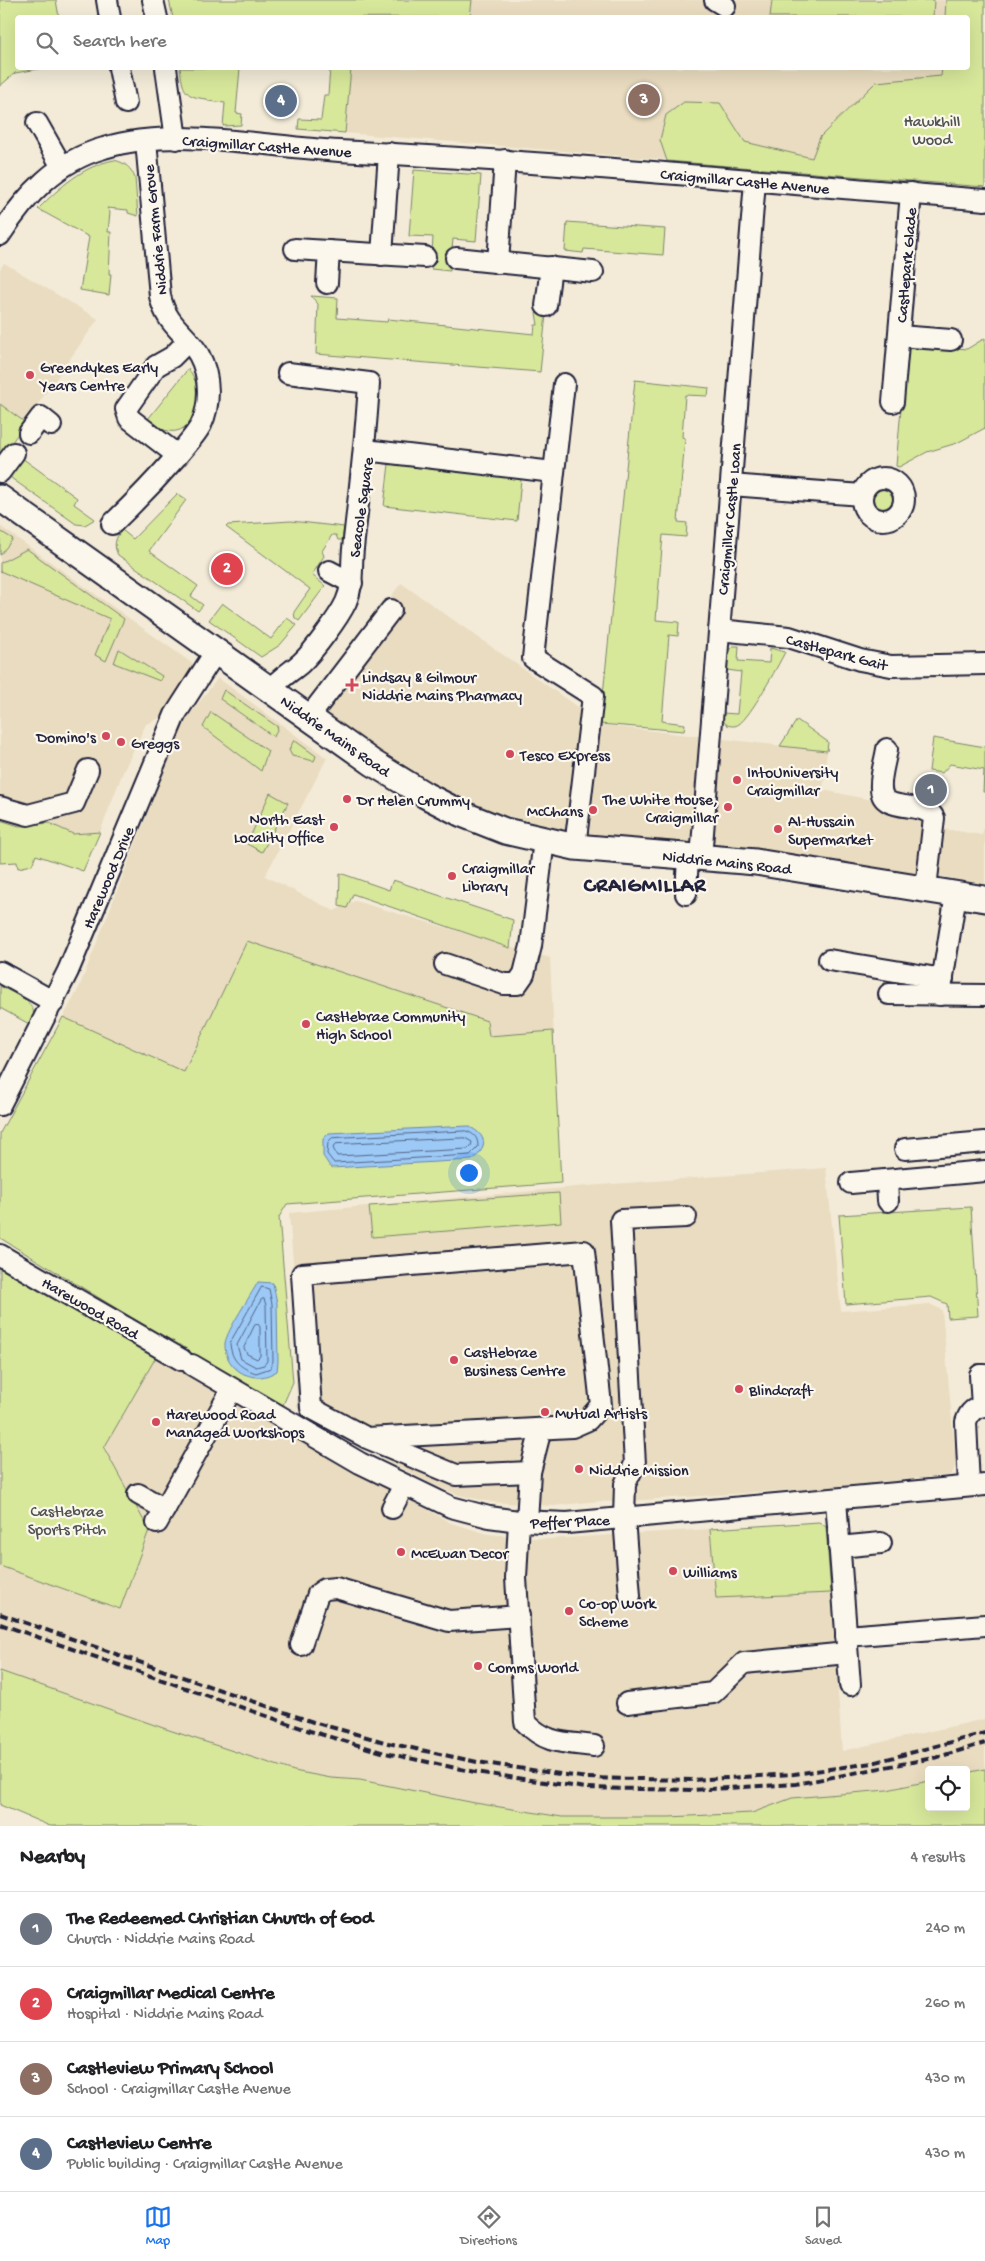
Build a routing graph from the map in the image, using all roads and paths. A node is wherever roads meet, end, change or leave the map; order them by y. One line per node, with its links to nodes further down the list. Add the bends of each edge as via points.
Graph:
1 (107, 0): 3 (street)
2 (153, 0): 4 (street)
3 (110, 15)
4 (156, 15)
5 (119, 70): 7 (street)
6 (166, 70): 9 (street)
7 (125, 103)
8 (37, 123): 13 (street)
9 (176, 139): 10 (street, Craigmillar Castle Avenue); 11 (street, Craigmillar Castle Avenue)
10 (146, 141): 13 (street, Craigmillar Castle Avenue, via 107,147); 29 (street, Niddrie Farm Grove, via 160,296 165,314)
11 (389, 153): 12 (street, Craigmillar Castle Avenue); 20 (street)
12 (505, 160): 14 (street, Craigmillar Castle Avenue); 23 (street)
13 (62, 168): 17 (street, Craigmillar Castle Avenue, via 31,192)
14 (755, 181): 15 (street, Craigmillar Castle Avenue); 41 (street, Craigmillar Castle Loan)
15 (911, 194): 16 (street, Craigmillar Castle Avenue); 28 (street, Castlepark Glade)
16 (985, 200)
17 (0, 234)
18 (295, 249): 19 (street)
19 (329, 251): 20 (street); 26 (street)
20 (382, 255): 21 (street)
21 (425, 258)
22 (456, 258): 23 (street)
23 (498, 262): 24 (street)
24 (551, 268): 25 (street); 27 (street)
25 (593, 272)
26 (327, 283)
27 (546, 306)
28 (899, 336): 30 (street, Castlepark Glade); 33 (street, Castlepark Glade)
29 (188, 340): 38 (street, Niddrie Farm Grove, via 206,370 207,401 201,425); 38 (street, via 172,357 156,366 126,409 129,418)
30 (951, 340)
31 (288, 373): 36 (street, via 369,383)
32 (564, 384): 40 (street)
33 (893, 402)
34 (52, 425): 35 (street, via 41,417)
35 (29, 433)
36 (365, 450): 40 (street, Seacole Square); 46 (street, Seacole Square, via 352,557)
37 (14, 452): 39 (street)
38 (178, 455): 44 (street, Niddrie Farm Grove)
39 (0, 472)
40 (553, 472): 57 (street, via 533,658 593,696)
41 (731, 485): 42 (street); 48 (street, Craigmillar Castle Loan)
42 (862, 495)
43 (0, 498): 49 (main road, Niddrie Mains Road)
44 (112, 524)
45 (329, 571): 46 (street)
46 (352, 583): 51 (street, Seacole Square, via 346,602 319,640 302,662)
47 (391, 610): 52 (street)
48 (719, 630): 50 (street, Castlepark Gait, via 789,637 860,660 891,666); 58 (street, Craigmillar Castle Loan)
49 (216, 651): 51 (main road, Niddrie Mains Road); 69 (street, Harewood Drive, via 175,715)
50 (985, 664)
51 (270, 690): 52 (main road, Niddrie Mains Road)
52 (309, 717): 56 (main road, Niddrie Mains Road, via 424,795 505,831)
53 (887, 750): 59 (street, via 880,790 886,800 926,810 934,818)
54 (88, 770): 55 (street, via 74,803 28,815)
55 (0, 806)
56 (544, 840): 57 (main road, Niddrie Mains Road); 64 (street, via 531,946 524,974 517,984 504,984)
57 (575, 847): 58 (main road, Niddrie Mains Road)
58 (695, 857): 59 (main road, Niddrie Mains Road, via 756,862); 60 (street, Craigmillar Castle Loan)
59 (926, 888): 61 (main road, Niddrie Mains Road)
60 (686, 894)
61 (956, 894): 62 (main road, Niddrie Mains Road); 66 (street)
62 (985, 899)
63 (829, 960): 66 (street)
64 (445, 964)
65 (0, 972): 69 (street)
66 (941, 987): 67 (street); 68 (street)
67 (889, 994)
68 (985, 995)
69 (54, 1002): 70 (street, Harewood Drive)
70 (0, 1105)
71 (985, 1142): 72 (street)
72 (905, 1148)
73 (985, 1171): 74 (street)
74 (887, 1180): 75 (street); 76 (street)
75 (851, 1183)
76 (888, 1201)
77 (686, 1217): 91 (street, via 621,1220 635,1464 625,1484)
78 (0, 1255): 79 (street, Harewood Road)
79 (187, 1362): 81 (street, Peffer Place)
80 (985, 1375): 82 (street, via 980,1375)
81 (232, 1389): 86 (street, Peffer Place); 88 (street, via 161,1516)
82 (983, 1406): 87 (street, via 974,1408 966,1422)
83 (541, 1429): 84 (street); 84 (street, via 572,1427 588,1420 601,1405 584,1251 302,1274 311,1408); 85 (street)
84 (367, 1438): 85 (street, via 456,1475)
85 (530, 1472): 92 (street)
86 (404, 1485): 90 (street); 92 (street, Peffer Place, via 451,1507 489,1517)
87 (977, 1485): 89 (street, Peffer Place)
88 (138, 1494)
89 (836, 1500): 91 (street, Peffer Place); 94 (street)
90 (392, 1508)
91 (624, 1518): 92 (street, Peffer Place, via 567,1523); 95 (street)
92 (523, 1521): 96 (street, via 516,1578)
93 (881, 1543): 94 (street)
94 (839, 1547): 98 (street)
95 (630, 1596)
96 (519, 1616): 99 (street, via 448,1621 336,1588 325,1589 318,1594); 102 (street, via 525,1722 536,1733 553,1741)
97 (985, 1625): 98 (street)
98 (847, 1644): 100 (street); 101 (street, via 744,1663 713,1693)
99 (301, 1645)
100 (850, 1685)
101 (628, 1703)
102 (594, 1746)

